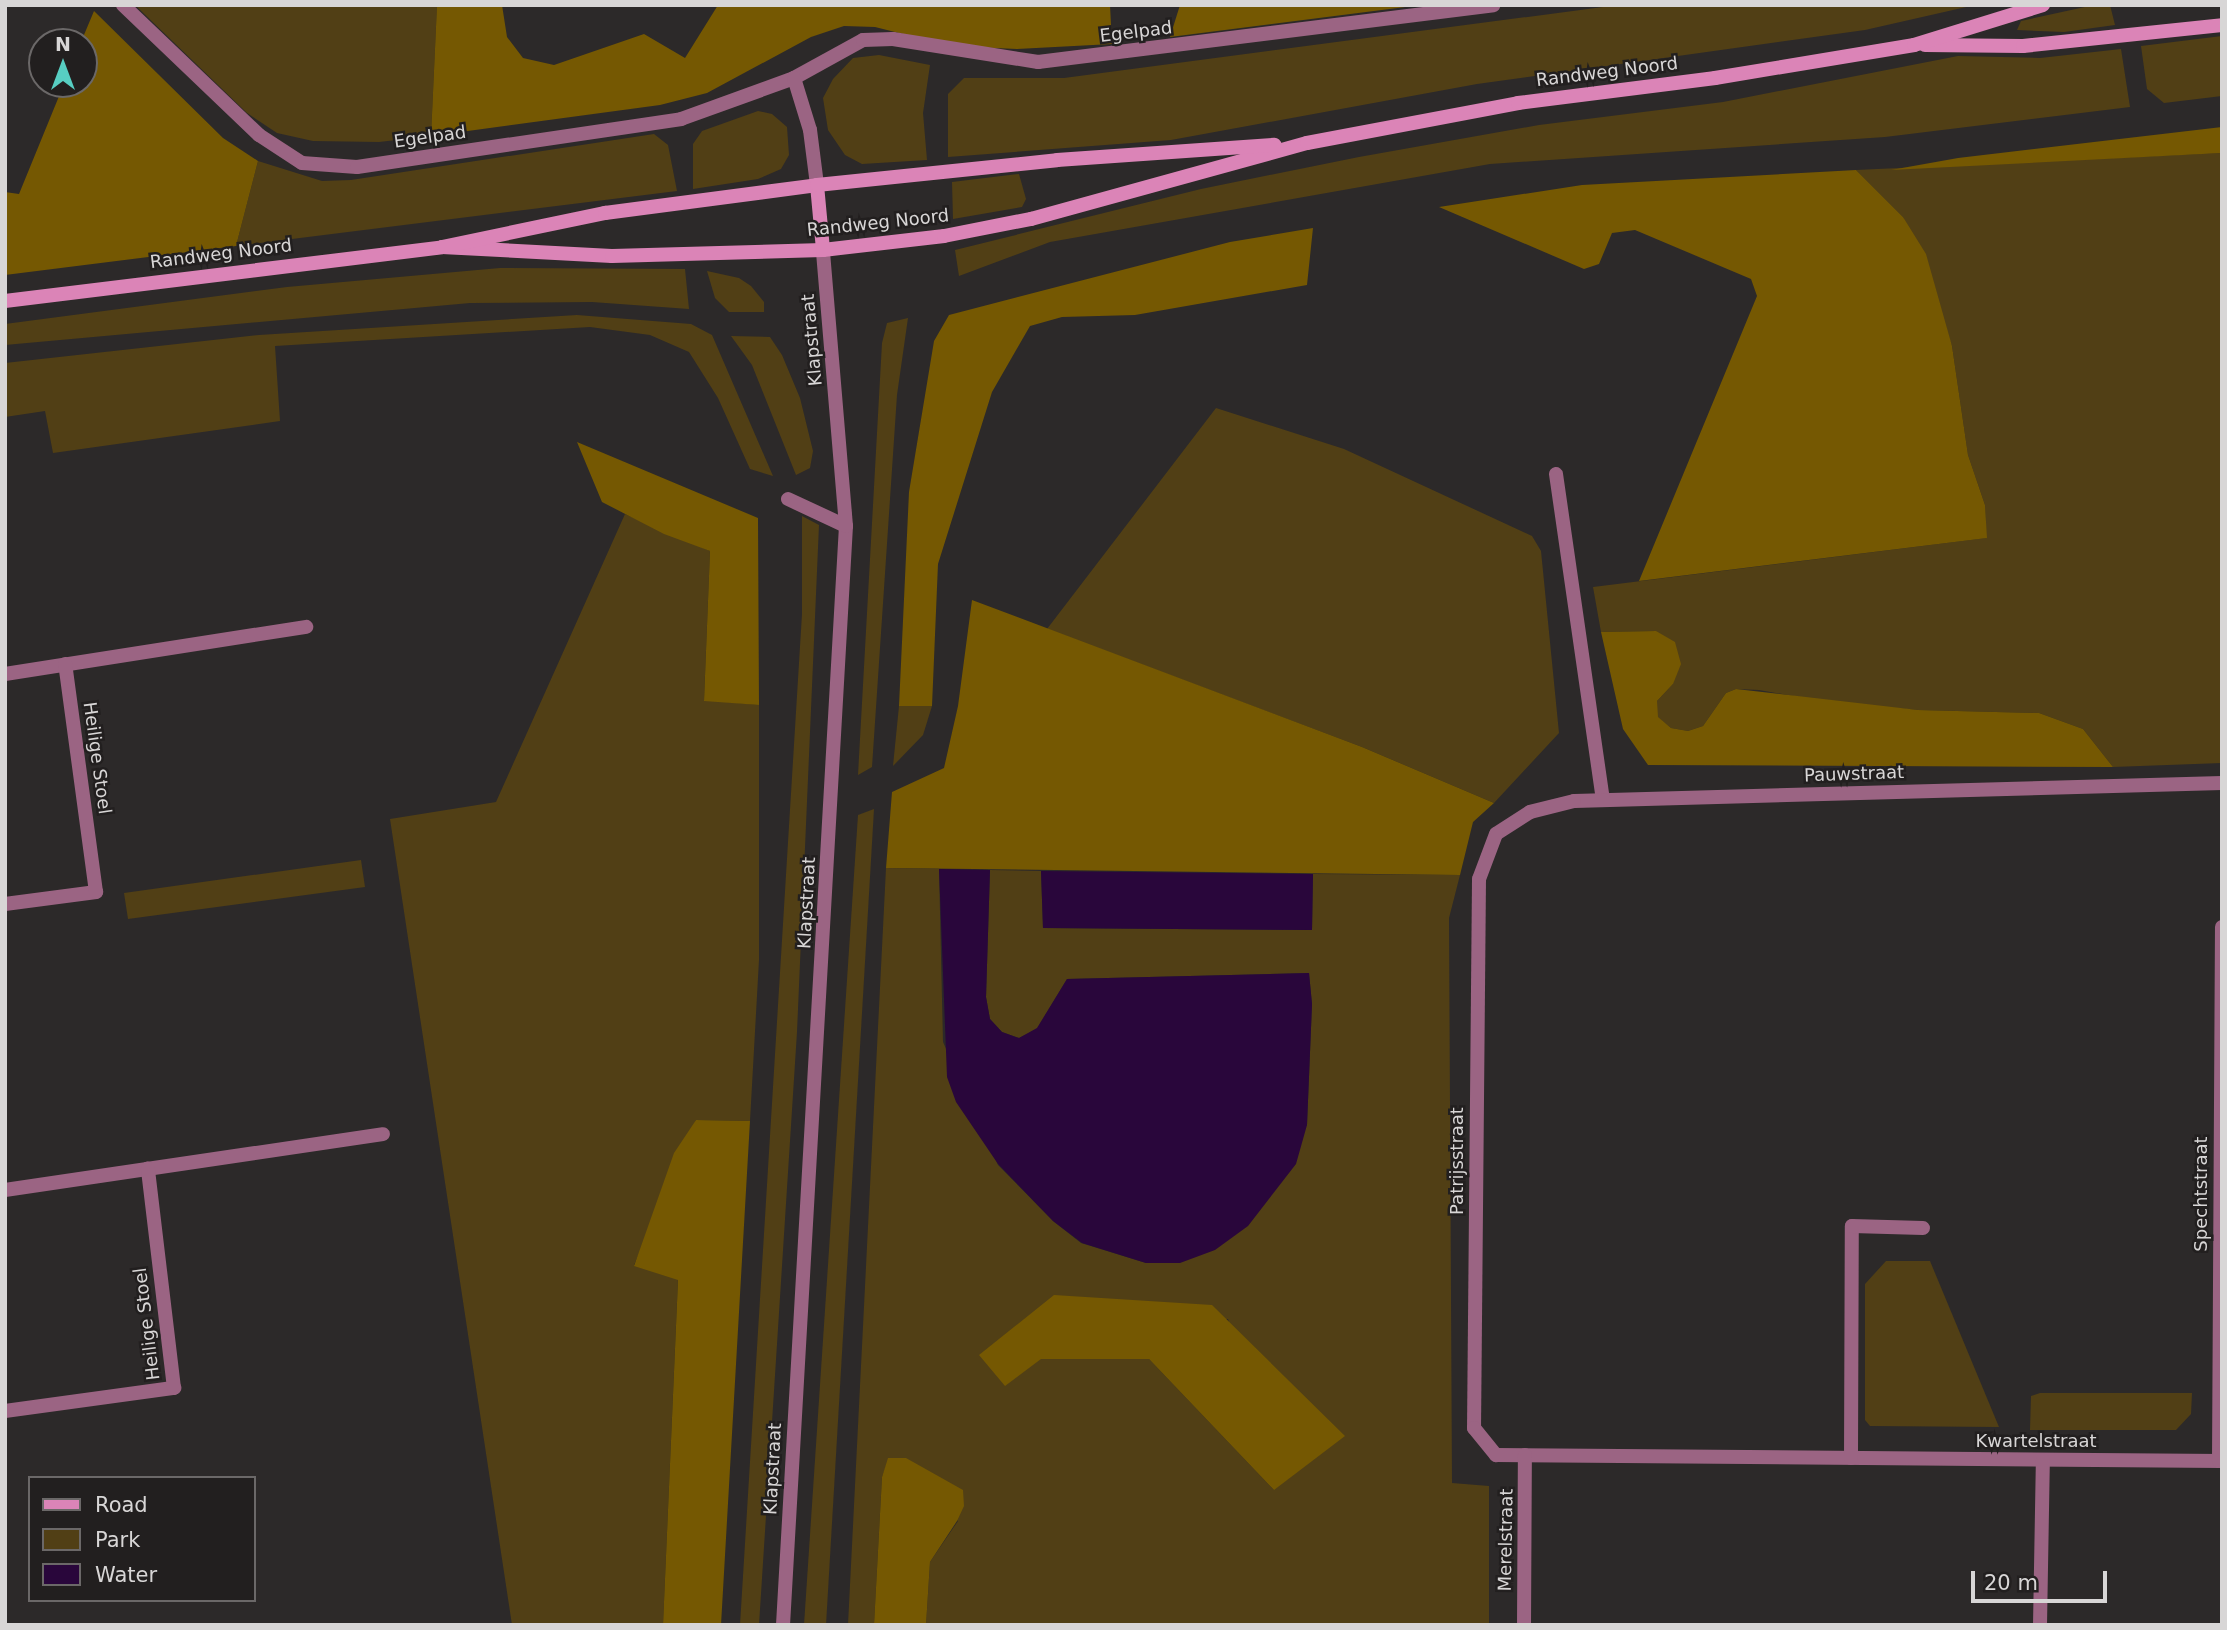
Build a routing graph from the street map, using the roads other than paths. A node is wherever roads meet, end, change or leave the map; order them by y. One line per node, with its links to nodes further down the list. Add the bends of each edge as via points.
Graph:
1 (123, 5): 6 (street, Egelpad, via 259,135 302,163 357,167 681,119)
2 (1493, 5): 6 (street, Egelpad, via 1038,62 893,39 863,40)
3 (2043, 5): 5 (main road, Randweg Noord)
4 (2222, 25): 5 (main road, Randweg Noord, via 2023,46)
5 (1914, 45): 7 (main road, Randweg Noord, via 1715,78 1518,103)
6 (794, 78): 8 (street, via 810,130)
7 (1307, 143): 8 (main road, Randweg Noord, via 1057,160); 10 (main road, Randweg Noord, via 1031,219 944,236)
8 (817, 185): 9 (main road, Randweg Noord, via 605,213); 10 (main road, Klapstraat)
9 (442, 247): 10 (main road, Randweg Noord, via 612,256); 11 (main road, Randweg Noord)
10 (823, 250): 14 (street, Klapstraat)
11 (5, 301)
12 (1556, 474): 19 (street)
13 (788, 499): 14 (street)
14 (846, 526): 32 (street, Klapstraat)
15 (306, 627): 16 (street)
16 (65, 664): 17 (street); 21 (street, Heilige Stoel, via 96,892)
17 (5, 674)
18 (2222, 783): 19 (street, Pauwstraat)
19 (1603, 800): 20 (street, Pauwstraat, via 1574,801 1530,813)
20 (1496, 834): 28 (street, Patrijsstraat, via 1479,879 1474,1428 1496,1455)
21 (5, 904)
22 (2222, 927): 31 (street, Spechtstraat)
23 (383, 1133): 24 (street)
24 (148, 1169): 25 (street); 27 (street, Heilige Stoel, via 174,1388)
25 (5, 1190)
26 (1923, 1228): 29 (street, via 1852,1226)
27 (5, 1411)
28 (1525, 1455): 29 (street, Kwartelstraat); 33 (street, Merelstraat)
29 (1851, 1458): 30 (street, Kwartelstraat)
30 (2043, 1460): 31 (street, Kwartelstraat); 34 (street)
31 (2220, 1461)
32 (783, 1625)
33 (1524, 1625)
34 (2040, 1625)

